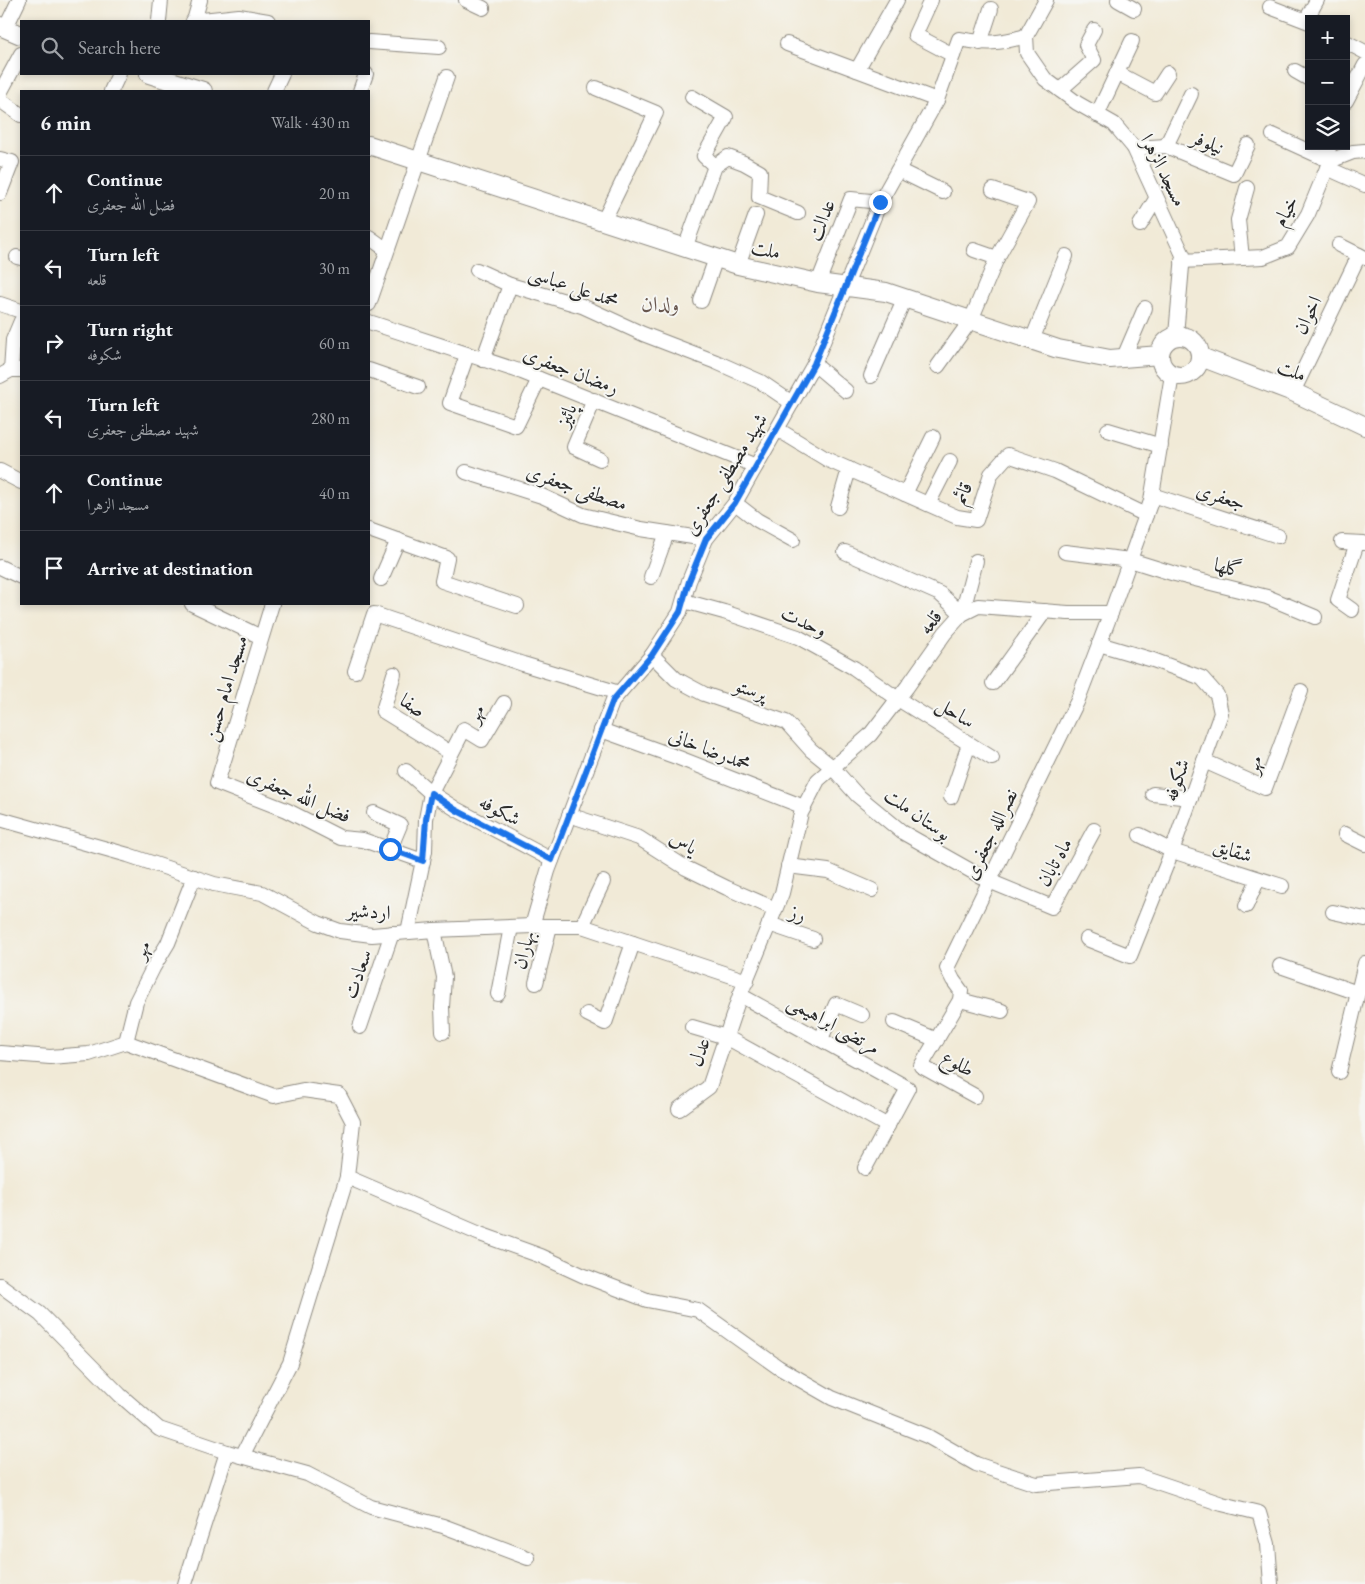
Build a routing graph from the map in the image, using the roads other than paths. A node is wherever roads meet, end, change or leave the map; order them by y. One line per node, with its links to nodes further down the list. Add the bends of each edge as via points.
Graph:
1 (18, 0): 20 (street)
2 (161, 0): 15 (street)
3 (200, 0): 16 (street)
4 (466, 0): 10 (street)
5 (897, 0): 34 (street)
6 (931, 0): 31 (street, via 915,36)
7 (1046, 0): 23 (street)
8 (1118, 0): 13 (street)
9 (1317, 0): 14 (street)
10 (483, 8)
11 (1270, 8): 19 (street)
12 (991, 9): 26 (street)
13 (1134, 9)
14 (1310, 15)
15 (159, 20)
16 (193, 20)
17 (202, 20): 18 (street, via 238,16)
18 (262, 20)
19 (1305, 20)
20 (2, 28): 22 (street)
21 (1094, 30): 50 (street, via 1086,45 1094,60)
22 (20, 35)
23 (1026, 36): 26 (street, via 1001,43); 50 (street, مسجد الزهرا, via 1027,53 1045,79)
24 (370, 42): 29 (street)
25 (1132, 42): 36 (street)
26 (980, 43): 31 (street, via 958,39)
27 (788, 44): 34 (street)
28 (1350, 44): 30 (street)
29 (439, 47)
30 (1365, 52)
31 (953, 55): 56 (street)
32 (20, 56): 51 (street)
33 (1365, 65): 52 (street)
34 (857, 70): 56 (street)
35 (1295, 71): 43 (street)
36 (1117, 73): 37 (street, via 1155,93); 58 (street)
37 (1168, 73)
38 (119, 75): 46 (street)
39 (151, 75): 44 (street)
40 (282, 75): 48 (street)
41 (366, 75): 49 (street)
42 (447, 77): 67 (street)
43 (1305, 77)
44 (173, 87): 47 (street)
45 (596, 88): 80 (street, via 656,113)
46 (111, 90)
47 (196, 90)
48 (274, 90)
49 (360, 90)
50 (1060, 90): 58 (street, مسجد الزهرا)
51 (0, 93)
52 (1350, 93)
53 (1191, 94): 62 (street)
54 (692, 97): 69 (street, via 726,117 704,156)
55 (0, 100): 57 (street)
56 (937, 100): 70 (street)
57 (20, 114)
58 (1098, 115): 63 (street, مسجد الزهرا, via 1114,124)
59 (1273, 135): 68 (street)
60 (370, 145): 67 (street, ملت)
61 (1248, 145): 62 (street, نیلوفر, via 1234,174)
62 (1166, 146): 63 (street, نیلوفر)
63 (1134, 148): 76 (street, مسجد الزهرا)
64 (1328, 150): 68 (street)
65 (1365, 151): 68 (street, via 1353,152)
66 (0, 160): 75 (street, via 12,162)
67 (417, 161): 80 (street, ملت); 85 (street)
68 (1328, 164): 71 (street); 91 (street, خیام, via 1308,214 1288,247 1263,257)
69 (715, 166): 78 (street, via 728,157 760,172 760,197); 84 (street)
70 (898, 170): 74 (street); 77 (street)
71 (1365, 185)
72 (1247, 188): 91 (street, via 1238,220)
73 (993, 190): 90 (street, via 1028,202)
74 (943, 192)
75 (0, 193)
76 (1156, 199): 81 (street); 92 (street, مسجد الزهرا, via 1183,255)
77 (880, 202): 95 (street, عدالت, via 851,199); 97 (street)
78 (798, 213)
79 (756, 215): 93 (street)
80 (603, 222): 84 (street, ملت)
81 (1140, 225)
82 (370, 238): 85 (street)
83 (1339, 245): 88 (street)
84 (685, 248): 89 (street, ملت)
85 (387, 250): 99 (street)
86 (974, 250): 90 (street)
87 (1066, 256): 108 (street)
88 (1362, 256): 123 (street, اخوان)
89 (716, 258): 93 (street, ملت); 100 (street)
90 (997, 258): 104 (street)
91 (1242, 258): 92 (street, خیام)
92 (1182, 261): 107 (street, مسجد الزهرا)
93 (738, 265): 95 (street, ملت)
94 (477, 270): 96 (street, محمد علی عباسی)
95 (818, 284): 97 (street, ملت)
96 (510, 285): 113 (street); 125 (street, محمد علی عباسی, via 582,306 716,362 761,382)
97 (846, 287): 98 (street, ملت, via 886,292); 114 (street, شهید مصطفی جعفری)
98 (904, 298): 104 (street, ملت); 119 (street)
99 (370, 301)
100 (701, 301)
101 (0, 304): 103 (street)
102 (1145, 308): 111 (street)
103 (20, 311)
104 (971, 320): 108 (street, ملت); 115 (street)
105 (370, 322): 109 (street, رمضان جعفری)
106 (20, 323): 117 (street, via 13,340)
107 (1176, 336): 110 (street, via 1164,342); 112 (street, via 1188,337 1198,345)
108 (1032, 340): 111 (street, ملت, via 1058,349 1110,359)
109 (467, 354): 113 (street, رمضان جعفری); 120 (street, via 450,403 516,426)
110 (1160, 355): 111 (street, ملت); 118 (street, via 1163,367)
111 (1124, 357)
112 (1201, 357): 118 (street, via 1191,373 1182,376); 123 (street, ملت)
113 (483, 360): 120 (street, رمضان جعفری)
114 (814, 364): 122 (street); 125 (street, شهید مصطفی جعفری)
115 (938, 366)
116 (370, 370): 121 (street)
117 (11, 372)
118 (1172, 374): 130 (street)
119 (871, 376)
120 (539, 379): 124 (street, رمضان جعفری)
121 (418, 387)
122 (846, 391)
123 (1292, 392): 126 (street, ملت)
124 (594, 400): 131 (street, پائیز, via 574,447); 133 (street, رمضان جعفری)
125 (792, 403): 127 (street, شهید مصطفی جعفری)
126 (1365, 426)
127 (777, 429): 133 (street, شهید مصطفی جعفری); 134 (street, قائم)
128 (1108, 430): 130 (street)
129 (932, 437): 138 (street)
130 (1161, 446): 139 (street)
131 (600, 459)
132 (950, 461): 141 (street)
133 (756, 466): 140 (street, شهید مصطفی جعفری)
134 (849, 469): 138 (street, قائم); 142 (street)
135 (0, 471): 137 (street)
136 (466, 472): 145 (street, مصطفی جعفری, via 542,496 583,514)
137 (20, 481)
138 (905, 494): 141 (street, قائم)
139 (1152, 495): 143 (street); 146 (street, جعفری)
140 (735, 503): 147 (street, شهید مصطفی جعفری); 149 (street, via 757,520)
141 (928, 504): 143 (street, قائم, via 957,517 976,520 991,474 1008,455 1055,471)
142 (838, 508)
143 (1146, 515): 154 (street)
144 (370, 530): 148 (street)
145 (667, 533): 147 (street, مصطفی جعفری); 158 (street)
146 (1278, 536)
147 (706, 539): 160 (street, شهید مصطفی جعفری)
148 (398, 540): 159 (street); 163 (street, via 448,558 442,581)
149 (793, 540)
150 (1342, 542): 151 (street)
151 (1361, 543): 164 (street, via 1338,600)
152 (845, 552): 167 (street, via 940,594)
153 (1065, 552): 154 (street, گلها)
154 (1130, 560): 166 (street); 168 (street, گلها, via 1267,597)
155 (976, 561): 167 (street)
156 (0, 567): 157 (street)
157 (20, 577)
158 (651, 577)
159 (381, 579)
160 (684, 602): 171 (street, شهید مصطفی جعفری); 177 (street, وحدت, via 798,637 854,668)
161 (194, 605): 169 (street)
162 (272, 605): 169 (street, مسجد امام حسن)
163 (517, 606)
164 (1352, 610)
165 (1045, 611): 166 (street, قلعه); 167 (street, قلعه, via 978,606); 174 (street)
166 (1111, 613): 170 (street, نصرالله جعفری)
167 (962, 614): 177 (street, قلعه)
168 (1314, 617)
169 (261, 636): 186 (street, مسجد امام حسن)
170 (1099, 644): 183 (street, شکوفه, via 1202,678 1212,689 1217,695 1221,713); 206 (street, نصرالله جعفری, via 1077,702)
171 (652, 655): 176 (street, شهید مصطفی جعفری); 184 (street, پرستو, via 676,679 704,694 786,722 811,750)
172 (356, 671): 176 (street, via 374,614)
173 (394, 674): 181 (street, صفا, via 383,711)
174 (993, 683)
175 (1302, 691): 183 (street, مهر, via 1265,788)
176 (619, 692): 179 (street, شهید مصطفی جعفری)
177 (898, 699): 180 (street, ساحل); 184 (street, قلعه, via 870,735)
178 (504, 703): 181 (street, مهر, via 482,740 464,729)
179 (601, 730): 191 (street, محمدرضا خانی); 193 (street, شهید مصطفی جعفری)
180 (969, 744): 182 (street, ساحل); 189 (street)
181 (451, 753): 187 (street, مهر)
182 (992, 758)
183 (1204, 761): 190 (street, شکوفه)
184 (832, 767): 191 (street, قلعه, via 818,780); 206 (street, بوستان ملت, via 857,795 902,832)
185 (406, 771): 187 (street, شکوفه)
186 (218, 783): 199 (street, فضل الله جعفری, via 286,810 341,838 363,840)
187 (431, 793): 201 (street, شکوفه, via 456,810); 202 (street)
188 (1153, 794): 190 (street)
189 (951, 797)
190 (1191, 798): 200 (street, شکوفه)
191 (804, 807): 203 (street, قلعه)
192 (374, 813): 199 (street, via 400,824)
193 (569, 815): 201 (street, شهید مصطفی جعفری); 211 (street, یاس, via 639,838 686,868)
194 (0, 820): 204 (street, اردشیر, via 128,855)
195 (1094, 830): 206 (street, ماه تابان, via 1052,907)
196 (1345, 834): 198 (street)
197 (1140, 835): 200 (street, شقایق)
198 (1365, 844)
199 (390, 849): 202 (street, فضل الله جعفری)
200 (1172, 851): 205 (street, شقایق); 223 (street, شکوفه, via 1130,956)
201 (552, 860): 215 (street, شهید مصطفی جعفری)
202 (423, 861): 220 (street)
203 (788, 866): 209 (street, via 828,871); 211 (street, قلعه)
204 (194, 877): 221 (street, اردشیر, via 262,893 340,931 372,935); 243 (street, مهر, via 168,943 136,1002)
205 (1258, 879): 208 (street, شقایق); 210 (street)
206 (990, 881): 232 (street, نصرالله جعفری, via 947,968 961,990)
207 (603, 882): 217 (street)
208 (1282, 886)
209 (872, 890)
210 (1246, 906)
211 (775, 909): 214 (street, قلعه)
212 (1333, 912): 213 (street)
213 (1365, 919)
214 (769, 924): 222 (street, رز); 227 (street, قلعه)
215 (532, 926): 216 (street, اردشیر); 218 (street, اردشیر)
216 (550, 926): 217 (street, اردشیر); 228 (street, بهاران)
217 (582, 926): 224 (street, اردشیر)
218 (511, 927): 219 (street, اردشیر); 230 (street)
219 (434, 930): 220 (street, اردشیر); 239 (street, via 444,977)
220 (408, 932): 221 (street, اردشیر)
221 (392, 933): 237 (street, سعادت)
222 (813, 939)
223 (1087, 939)
224 (633, 943): 227 (street, اردشیر); 234 (street, via 605,1022)
225 (1365, 963): 229 (street)
226 (1280, 966): 229 (street)
227 (746, 981): 231 (street, قلعه)
228 (536, 984)
229 (1358, 993): 245 (street)
230 (498, 994)
231 (740, 995): 240 (street, عدل); 241 (street, مرتضی ابراهیمی)
232 (960, 1000): 233 (street); 242 (street)
233 (1002, 1011)
234 (588, 1014)
235 (862, 1015): 241 (street, via 836,1004)
236 (894, 1022): 242 (street)
237 (360, 1027)
238 (692, 1027): 240 (street)
239 (443, 1032)
240 (726, 1037): 247 (street, عدل, via 709,1087); 248 (street)
241 (821, 1039): 248 (street, مرتضی ابراهیمی, via 908,1088)
242 (937, 1040): 246 (street, طلوع, via 921,1066)
243 (126, 1042): 244 (street, via 89,1054 50,1057); 250 (street, via 274,1096 303,1090 339,1095 353,1122)
244 (0, 1053)
245 (1339, 1072)
246 (975, 1096)
247 (679, 1109)
248 (888, 1126): 249 (street)
249 (865, 1168)
250 (347, 1177): 253 (street, via 290,1362); 256 (street, via 647,1300 698,1310 778,1367 832,1398 927,1436 976,1464 1036,1484 1139,1476 1259,1513 1268,1544)
251 (0, 1285): 252 (street, via 40,1314 120,1395 159,1429)
252 (227, 1452): 253 (street); 255 (street)
253 (242, 1456): 254 (street, via 308,1474 371,1507 443,1526)
254 (528, 1558)
255 (185, 1584)
256 (1271, 1584)

